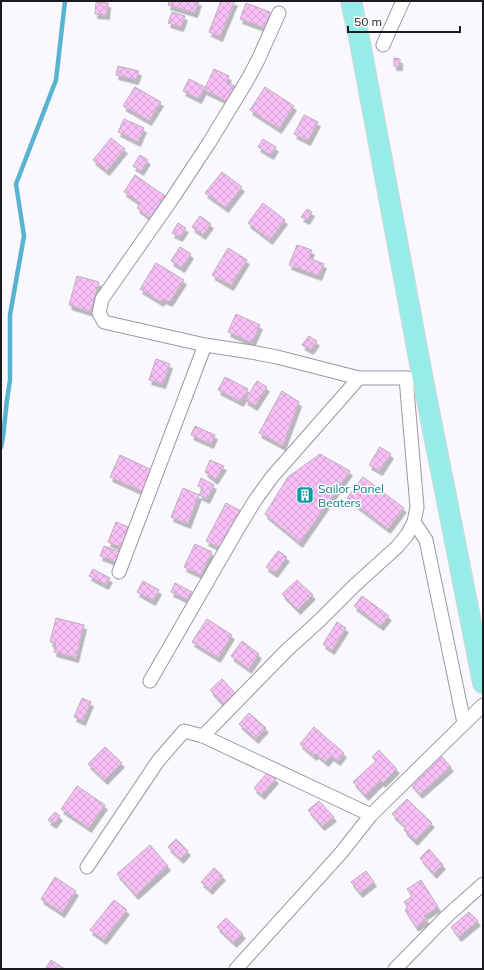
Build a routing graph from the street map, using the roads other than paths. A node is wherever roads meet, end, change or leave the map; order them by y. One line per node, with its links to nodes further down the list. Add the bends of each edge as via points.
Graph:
1 (351, 1): 7 (main road)
2 (403, 1): 4 (street)
3 (279, 14): 5 (street, via 248,79 209,143 100,305 99,313 104,322)
4 (383, 45)
5 (205, 345): 6 (street, via 277,357); 9 (street)
6 (359, 378): 7 (street); 10 (street, via 256,498)
7 (414, 379): 8 (street, via 417,507); 11 (main road)
8 (414, 522): 13 (street, via 426,540); 14 (street, via 397,547 286,651)
9 (119, 572)
10 (150, 681)
11 (483, 683)
12 (483, 705): 13 (street)
13 (464, 724): 15 (street)
14 (203, 736): 15 (street); 16 (street, via 184,731 158,761)
15 (371, 815): 18 (street)
16 (87, 867)
17 (483, 884): 19 (street)
18 (236, 969)
19 (395, 969)

